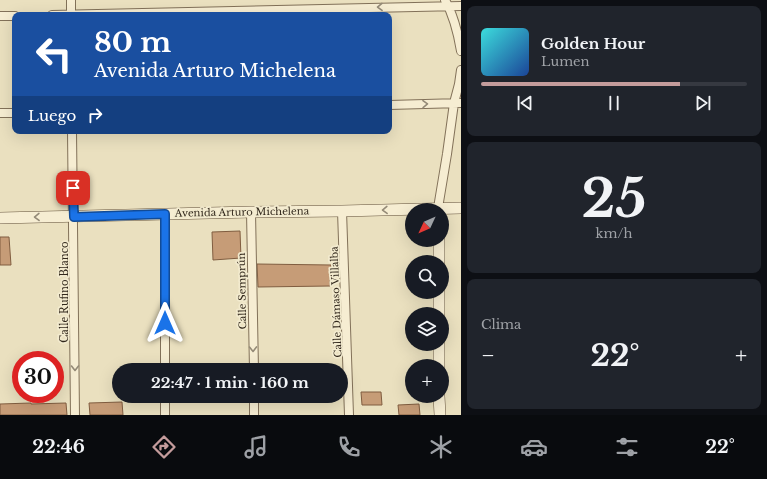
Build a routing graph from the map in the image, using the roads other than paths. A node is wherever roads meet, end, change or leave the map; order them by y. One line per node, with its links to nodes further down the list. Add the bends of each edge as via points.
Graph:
1 (70, 0): 4 (street)
2 (447, 3): 3 (street); 5 (street, one-way to 5); 8 (street, via 458,33)
3 (461, 6)
4 (71, 12)
5 (165, 12)
6 (0, 16): 7 (street)
7 (12, 16)
8 (461, 51)
9 (461, 70): 10 (street)
10 (457, 103): 11 (street, one-way to 10); 15 (street)
11 (392, 105)
12 (0, 113): 13 (street)
13 (12, 113)
14 (72, 134): 22 (street, Calle Rufino Blanco)
15 (439, 203)
16 (461, 208): 17 (street, Avenida Arturo Michelena)
17 (449, 209)
18 (405, 210): 19 (street, Avenida Arturo Michelena, one-way to 19)
19 (342, 211): 20 (street, Avenida Arturo Michelena); 32 (street, Calle Dámaso Villalba)
20 (251, 212): 21 (street, Avenida Arturo Michelena); 25 (street, Calle Semprún, one-way to 25)
21 (165, 214): 22 (street, Avenida Arturo Michelena); 24 (street)
22 (74, 217): 23 (street, Avenida Arturo Michelena, one-way to 23); 29 (street, Calle Rufino Blanco, one-way to 29)
23 (0, 218)
24 (165, 363)
25 (254, 363)
26 (165, 403): 30 (street)
27 (254, 403): 31 (street)
28 (439, 403): 33 (street)
29 (75, 415)
30 (165, 415)
31 (254, 415)
32 (349, 415)
33 (440, 415)

